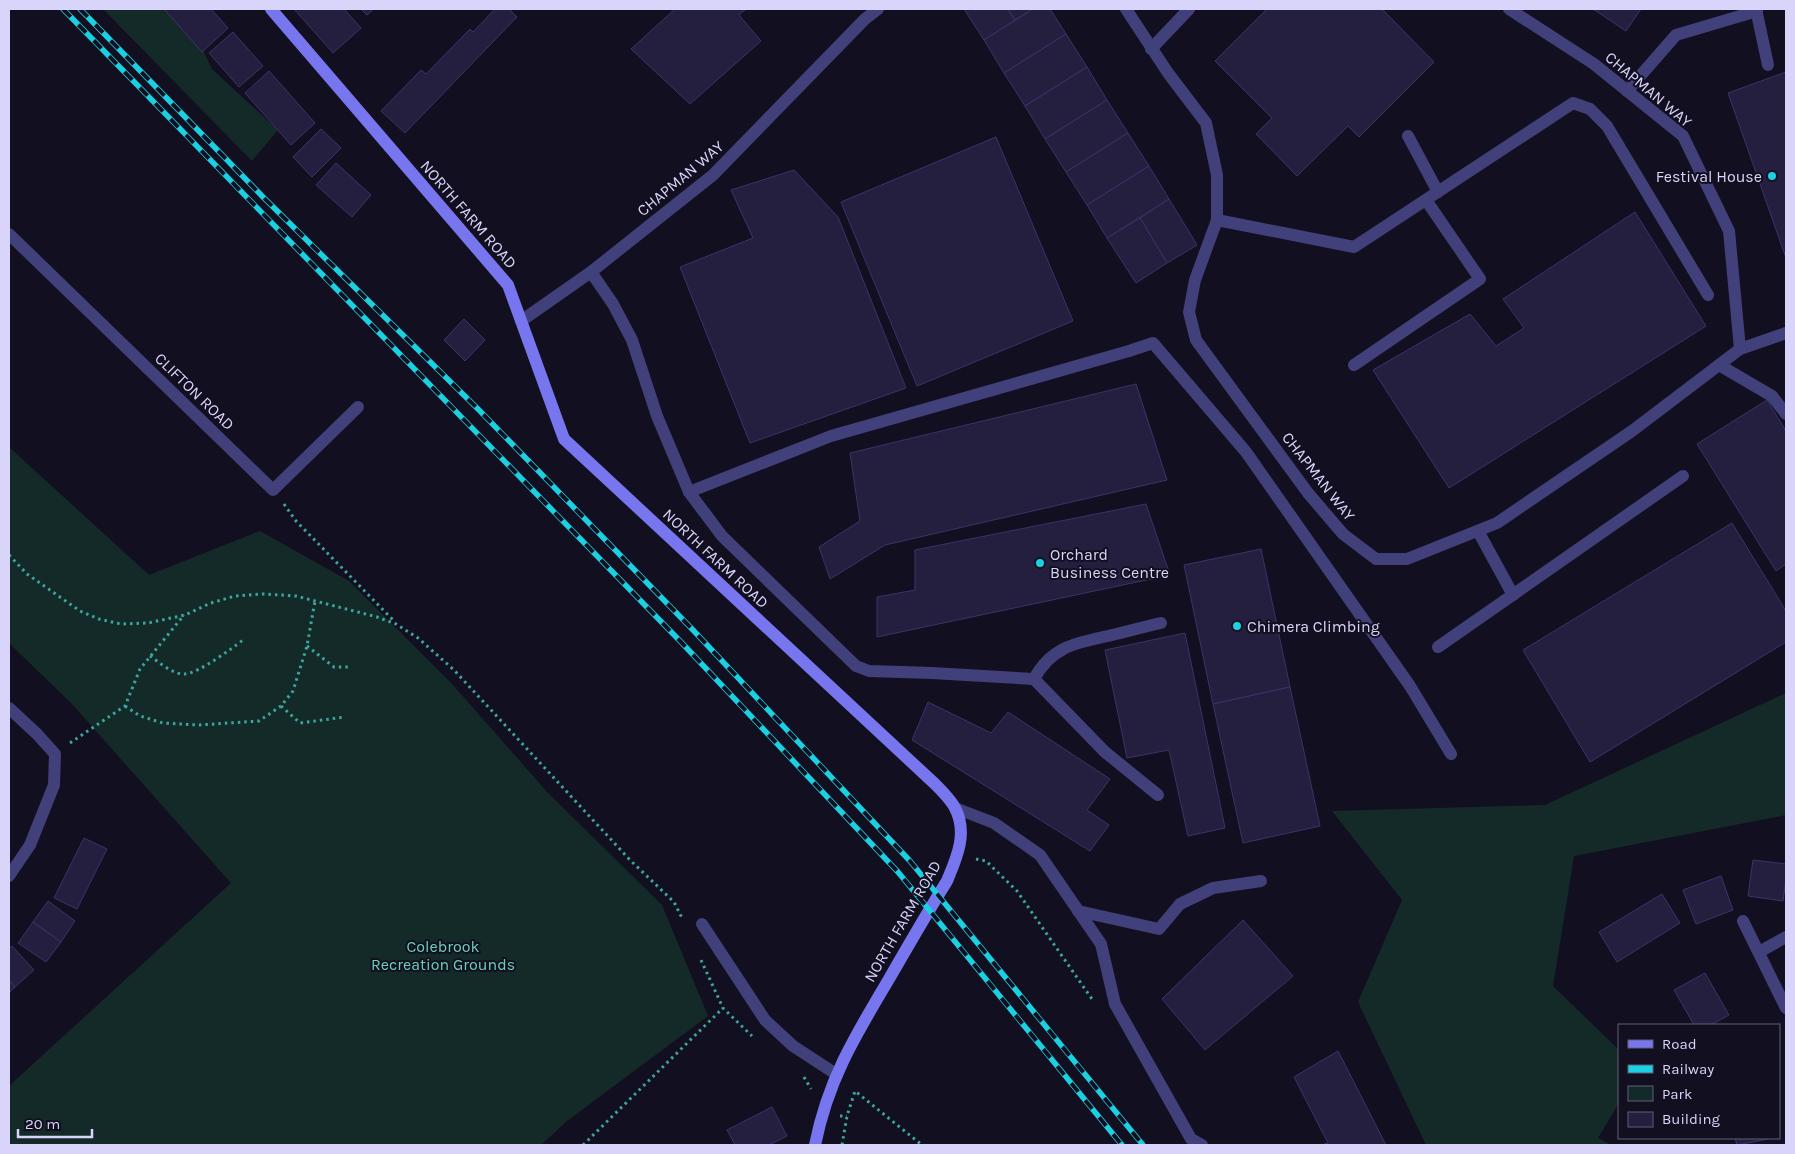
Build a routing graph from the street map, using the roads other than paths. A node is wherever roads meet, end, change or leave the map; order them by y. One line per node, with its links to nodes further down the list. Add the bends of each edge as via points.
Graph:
1 (271, 9): 18 (street, NORTH FARM ROAD, via 508,285)
2 (878, 9): 7 (street, CHAPMAN WAY)
3 (1126, 9): 8 (street, CHAPMAN WAY)
4 (1189, 9): 8 (street)
5 (1509, 9): 10 (street, CHAPMAN WAY, via 1594,64)
6 (1756, 10): 9 (street); 10 (street, via 1676,35)
7 (868, 14): 16 (street, CHAPMAN WAY, via 713,175)
8 (1151, 48): 14 (street, CHAPMAN WAY, via 1206,123 1217,174)
9 (1768, 65)
10 (1627, 91): 20 (street, CHAPMAN WAY, via 1683,136 1729,232)
11 (1408, 136): 12 (street)
12 (1438, 192): 13 (street); 17 (street, via 1573,103 1590,109 1607,126)
13 (1426, 200): 14 (street, via 1354,247); 21 (street, via 1480,279)
14 (1217, 220): 27 (street, CHAPMAN WAY, via 1195,280 1189,312 1196,340 1308,493 1343,534 1376,559 1407,559)
15 (9, 234): 23 (street, CLIFTON ROAD, via 274,490)
16 (591, 272): 18 (street, CHAPMAN WAY); 26 (street, via 632,340 656,416)
17 (1708, 295)
18 (521, 320): 35 (street, NORTH FARM ROAD, via 564,438 935,784)
19 (1786, 333): 20 (street, CHAPMAN WAY)
20 (1740, 349): 22 (street, CHAPMAN WAY)
21 (1354, 365)
22 (1719, 365): 24 (street, via 1772,396); 27 (street, CHAPMAN WAY, via 1632,431 1497,523)
23 (358, 407)
24 (1786, 414)
25 (1683, 476): 28 (street)
26 (689, 492): 31 (street, via 722,536 856,666 869,671); 33 (street, via 831,436 1153,343 1246,452 1410,686)
27 (1478, 531): 28 (street)
28 (1513, 595): 30 (street)
29 (1161, 623): 31 (street, via 1071,644 1051,656)
30 (1438, 647)
31 (1034, 679): 34 (street, via 1105,752)
32 (9, 708): 36 (street, via 55,754 54,784 30,845)
33 (1451, 754)
34 (1158, 795)
35 (955, 808): 38 (street, via 994,823 1040,856); 44 (street, NORTH FARM ROAD, via 962,830 958,855)
36 (9, 876)
37 (1262, 881): 38 (street, via 1213,888 1180,904 1159,930)
38 (1078, 911): 46 (street, via 1101,944 1115,1004 1191,1139)
39 (1743, 921): 42 (street)
40 (702, 924): 44 (street, via 765,1020 793,1046)
41 (1786, 937): 42 (street)
42 (1759, 952): 43 (street)
43 (1786, 1008)
44 (836, 1074): 45 (street, NORTH FARM ROAD)
45 (815, 1145)
46 (1202, 1145)

